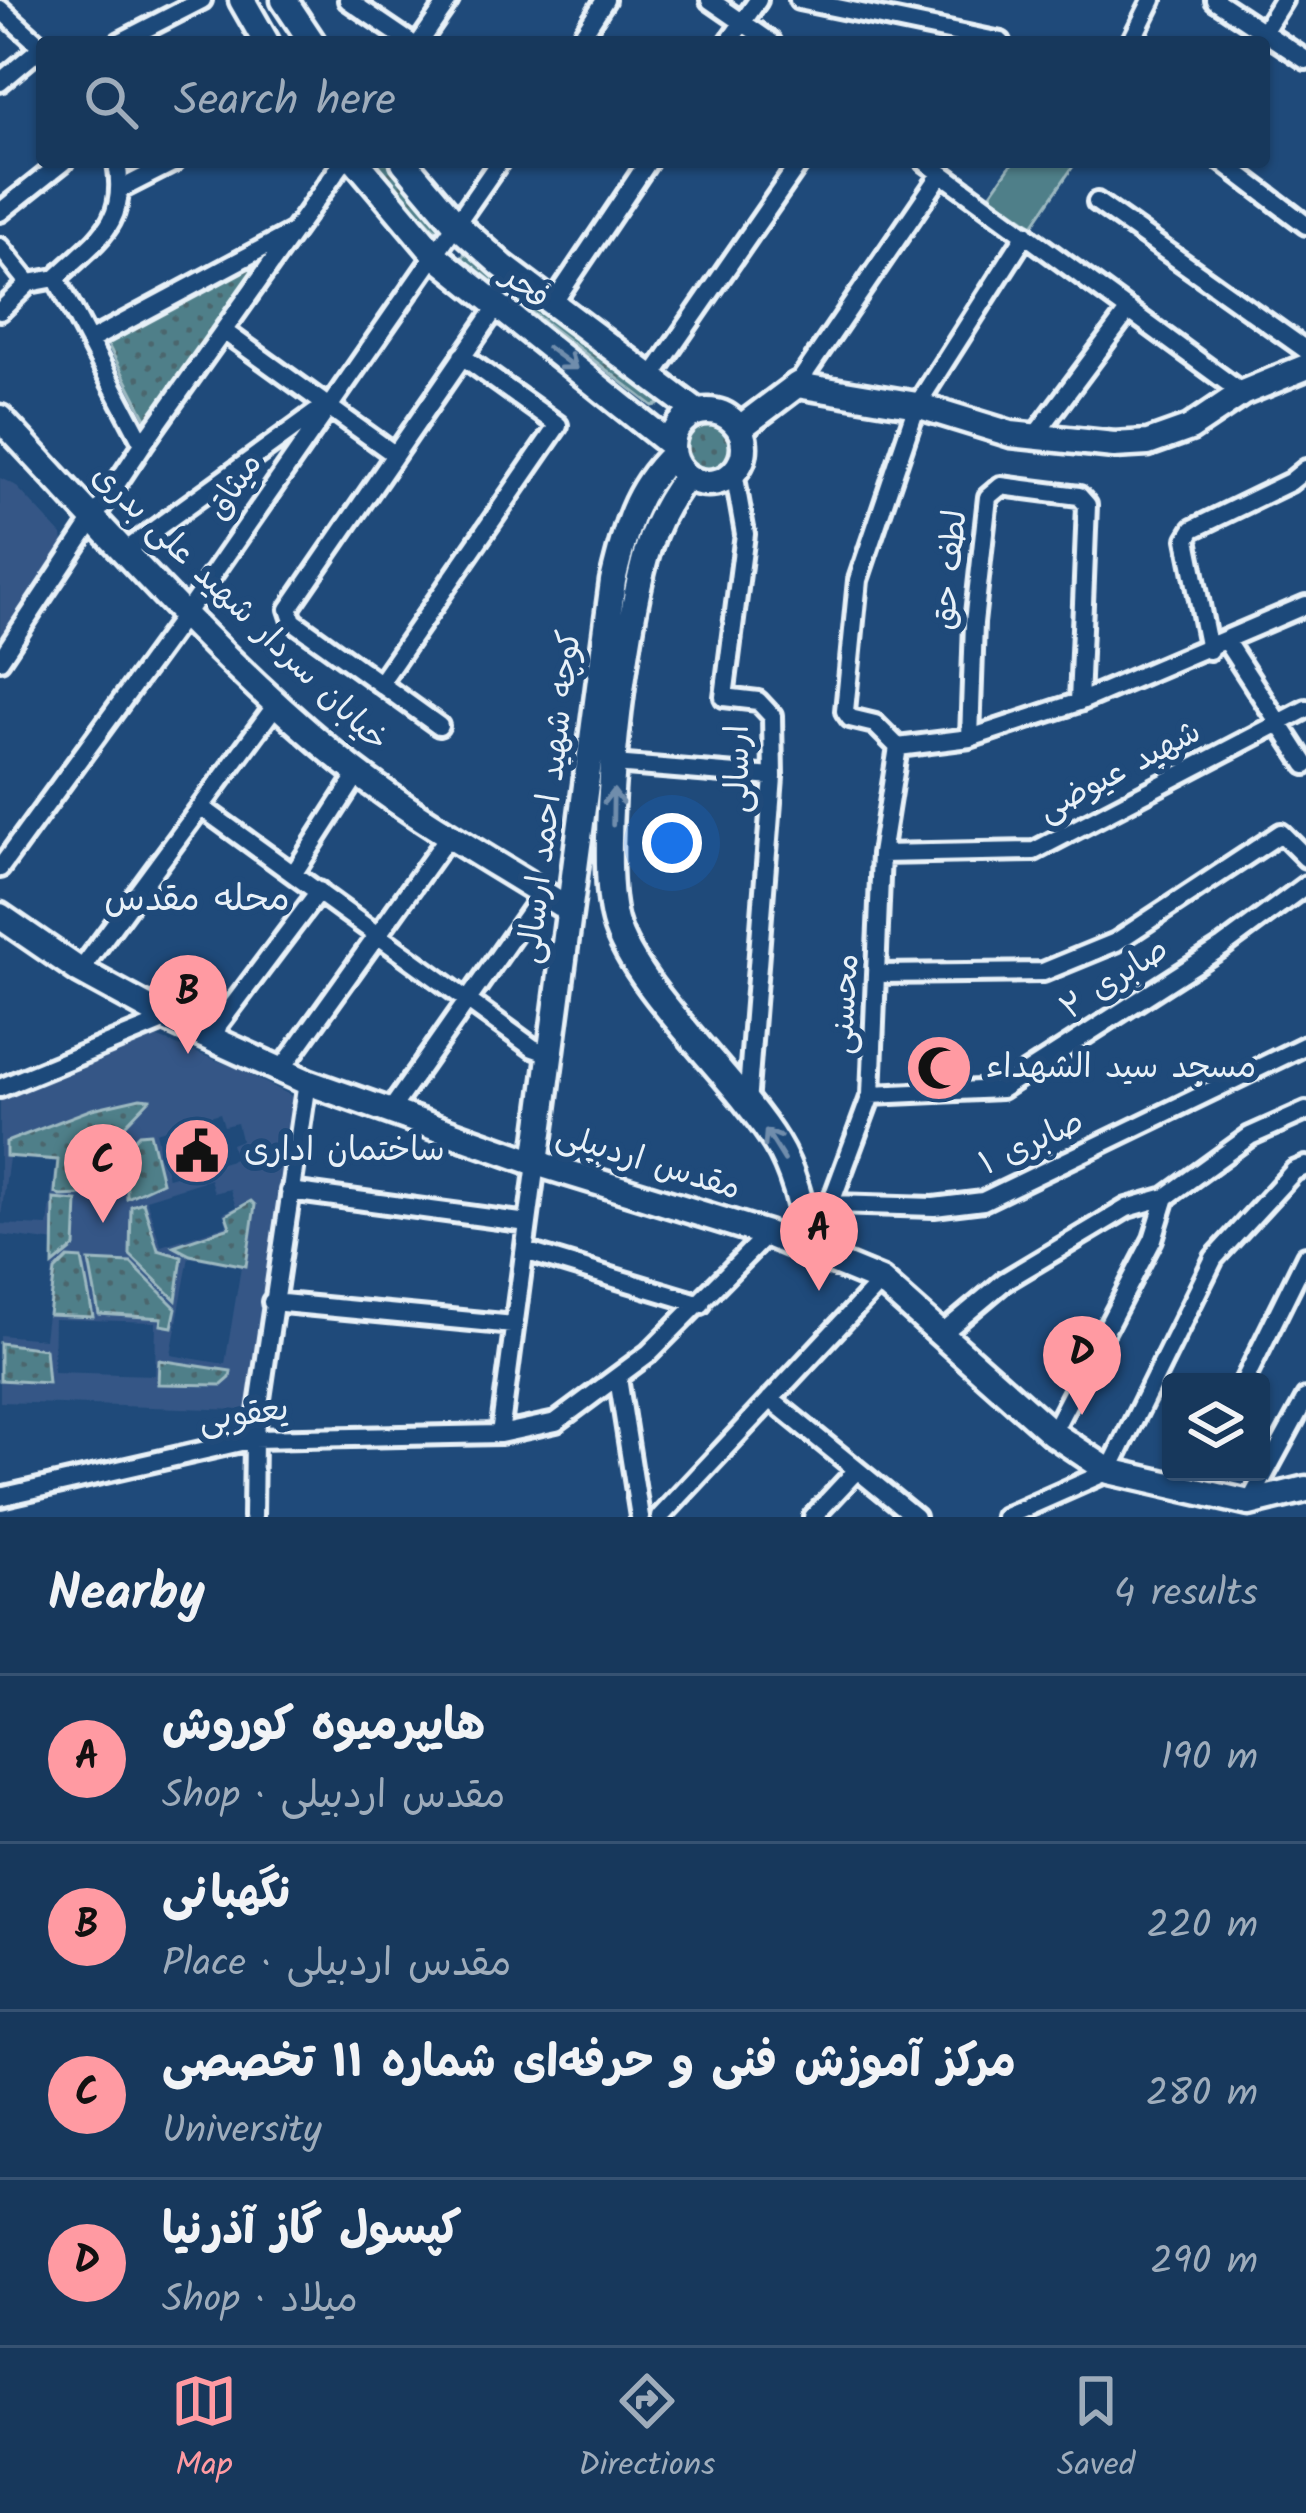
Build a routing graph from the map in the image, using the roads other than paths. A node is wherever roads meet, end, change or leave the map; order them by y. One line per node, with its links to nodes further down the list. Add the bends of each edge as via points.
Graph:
1 (202, 0): 13 (street)
2 (242, 0): 17 (street)
3 (348, 0): 19 (street)
4 (448, 0): 20 (street)
5 (710, 0): 15 (street)
6 (758, 0): 15 (street)
7 (799, 0): 24 (street)
8 (1152, 0): 25 (street)
9 (1215, 0): 26 (street)
10 (1283, 0): 26 (street)
11 (599, 2): 21 (street)
12 (291, 4): 18 (street)
13 (178, 6): 16 (street)
14 (0, 10): 28 (street)
15 (743, 21): 22 (street); 23 (street)
16 (130, 36)
17 (263, 36)
18 (309, 36)
19 (401, 36)
20 (424, 36)
21 (581, 36)
22 (733, 36)
23 (763, 36)
24 (972, 36)
25 (1134, 36)
26 (1261, 36)
27 (1270, 41): 30 (street)
28 (36, 42)
29 (36, 52): 31 (street)
30 (1306, 60)
31 (0, 82)
32 (55, 168): 45 (street)
33 (118, 168): 43 (street)
34 (163, 168): 43 (street)
35 (339, 168): 48 (street)
36 (362, 168): 51 (street, فجر)
37 (409, 168): 46 (street, فجر)
38 (495, 168): 46 (street, میثاق)
39 (644, 168): 54 (street)
40 (796, 168): 63 (street)
41 (934, 168): 49 (street); 64 (street)
42 (1231, 168): 47 (street)
43 (122, 190): 52 (street, via 111,227)
44 (1096, 202): 60 (street)
45 (0, 212)
46 (458, 225): 51 (street, میثاق); 54 (street, فجر)
47 (1306, 225)
48 (295, 231): 58 (street); 59 (street)
49 (1026, 234): 56 (street); 66 (street)
50 (0, 247): 53 (street)
51 (437, 257): 55 (street, فجر); 67 (street, میثاق)
52 (56, 278): 53 (street); 59 (street)
53 (28, 283): 57 (street)
54 (552, 304): 63 (street, فجر)
55 (496, 308): 61 (street); 74 (street, فجر, one-way to 74)
56 (1129, 310): 65 (street); 71 (street)
57 (0, 311)
58 (225, 332): 67 (street); 72 (street)
59 (91, 340): 72 (street)
60 (1306, 350)
61 (462, 356): 73 (street); 86 (street, via 558,425)
62 (1306, 367): 65 (street)
63 (653, 375): 68 (street, فجر)
64 (797, 385): 66 (street); 70 (street)
65 (1242, 393): 71 (street, via 1190,428 1148,443)
66 (917, 405): 71 (street); 93 (street, via 858,580 845,711 875,724)
67 (326, 406): 73 (street); 78 (street); 82 (street, میثاق)
68 (697, 412): 70 (street, via 721,412); 74 (street, via 679,424)
69 (0, 418): 77 (street, خیابان سردار شهید علی بدری)
70 (740, 428): 76 (street, via 745,451)
71 (1034, 437)
72 (142, 444): 77 (street)
73 (394, 454): 86 (street, via 289,616)
74 (677, 459): 76 (street, via 716,482); 79 (street, کوچه شهید احمد ارسالی, via 649,477 629,517); 80 (street, کوچه شهید احمد ارسالی)
75 (1306, 469): 84 (street, via 1187,539)
76 (734, 472): 97 (street, ارسالی, via 745,534 724,697 768,706)
77 (95, 519): 78 (street, خیابان سردار شهید علی بدری); 85 (street)
78 (125, 550): 82 (street, خیابان سردار شهید علی بدری)
79 (612, 589): 80 (street, via 628,587); 107 (street, کوچه شهید احمد ارسالی)
80 (638, 599): 94 (street, کوچه شهید احمد ارسالی)
81 (1306, 605): 83 (street)
82 (186, 613): 87 (street, خیابان سردار شهید علی بدری); 102 (street, میثاق)
83 (1227, 643): 84 (street); 90 (street)
84 (1209, 650): 88 (street)
85 (0, 660)
86 (380, 683): 91 (street)
87 (278, 702): 96 (street, خیابان سردار شهید علی بدری); 98 (street)
88 (1079, 702): 92 (street); 92 (street, لطف حق, via 1087,505 1078,496 1000,486 988,496)
89 (1306, 709): 90 (street, شهید عیوضی)
90 (1276, 724): 95 (street); 100 (street, شهید عیوضی, via 1034,851)
91 (439, 726)
92 (970, 738): 93 (street)
93 (898, 747): 100 (street, محسنی)
94 (614, 764): 97 (street); 121 (street, کوچه شهید احمد ارسالی, one-way to 94, via 635,961 615,920)
95 (1306, 765)
96 (358, 772): 99 (street, خیابان سردار شهید علی بدری); 103 (street)
97 (773, 777): 121 (street, ارسالی)
98 (201, 807): 103 (street); 110 (street)
99 (450, 834): 106 (street, خیابان سردار شهید علی بدری); 109 (street)
100 (881, 854): 111 (street, محسنی)
101 (1306, 857): 111 (street, via 1281,833 1116,942 1043,972)
102 (0, 868)
103 (294, 873): 105 (street)
104 (1306, 885): 120 (street, صابری ۲, via 1001,1089)
105 (319, 891): 109 (street); 114 (street)
106 (543, 893): 107 (street, خیابان سردار شهید علی بدری); 112 (street)
107 (568, 909): 116 (street, کوچه شهید احمد ارسالی)
108 (0, 916): 110 (street, مقدس اردبیلی)
109 (378, 934): 112 (street); 117 (street)
110 (80, 971): 113 (street, مقدس اردبیلی)
111 (880, 974): 120 (street, محسنی)
112 (466, 999): 116 (street, via 532,1048); 122 (street)
113 (168, 1019): 114 (street, مقدس اردبیلی); 119 (street)
114 (214, 1040): 117 (street, مقدس اردبیلی)
115 (1306, 1045): 128 (street, صابری ۱, via 983,1201)
116 (553, 1054): 124 (street, کوچه شهید احمد ارسالی)
117 (281, 1070): 118 (street, مقدس اردبیلی)
118 (307, 1082): 122 (street, مقدس اردبیلی); 126 (street)
119 (0, 1088)
120 (871, 1095): 128 (street, محسنی)
121 (747, 1105): 132 (street, کوچه شهید احمد ارسالی, one-way to 121, via 794,1178)
122 (390, 1111): 124 (street, مقدس اردبیلی)
123 (1306, 1111): 127 (street, via 1250,1136)
124 (536, 1163): 129 (street); 130 (street, مقدس اردبیلی)
125 (1306, 1166): 147 (street, via 1214,1258)
126 (290, 1190): 129 (street); 135 (street)
127 (1166, 1197): 138 (street, via 1127,1208 1005,1281); 143 (street, via 1153,1239)
128 (833, 1204): 132 (street, محسنی)
129 (528, 1223): 131 (street)
130 (767, 1234): 132 (street, مقدس اردبیلی); 136 (street, یعقوبی)
131 (525, 1251): 136 (street); 137 (street)
132 (812, 1255): 134 (street, مقدس اردبیلی)
133 (1306, 1256): 139 (street)
134 (881, 1281): 138 (street, مقدس اردبیلی); 142 (street)
135 (272, 1302): 137 (street); 145 (street)
136 (701, 1304): 140 (street, یعقوبی)
137 (514, 1325): 144 (street)
138 (944, 1332): 143 (street, مقدس اردبیلی)
139 (1248, 1373)
140 (618, 1378): 144 (street, یعقوبی, via 556,1422); 155 (street)
141 (1306, 1398): 152 (street)
142 (770, 1399): 146 (street); 156 (street)
143 (1052, 1433): 147 (street, مقدس اردبیلی)
144 (500, 1434): 145 (street, یعقوبی)
145 (254, 1439): 151 (street, یعقوبی); 154 (street)
146 (857, 1470): 157 (street); 158 (street)
147 (1108, 1471): 148 (street, مقدس اردبیلی); 153 (street)
148 (1162, 1477)
149 (1197, 1481): 152 (street, مقدس اردبیلی)
150 (1306, 1489): 152 (street)
151 (0, 1497)
152 (1256, 1510)
153 (1023, 1512): 159 (street)
154 (254, 1517)
155 (640, 1517)
156 (660, 1517)
157 (813, 1517)
158 (915, 1517)
159 (1005, 1517)

